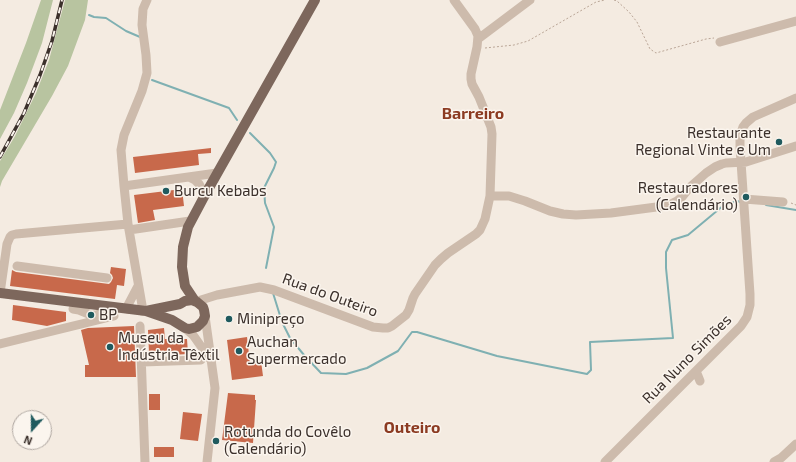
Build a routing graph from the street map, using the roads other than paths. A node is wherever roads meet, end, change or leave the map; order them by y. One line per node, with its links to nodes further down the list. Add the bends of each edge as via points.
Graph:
1 (147, 0): 13 (street, via 143,9 142,25 147,73 123,140 121,155)
2 (315, 0): 11 (main road)
3 (454, 0): 7 (street, via 475,29)
4 (530, 0): 7 (street)
5 (796, 21): 6 (street)
6 (722, 41)
7 (478, 43): 15 (street, Rua do Outeiro, via 471,79 491,127)
8 (796, 98): 10 (street, Rua Nuno Simões, via 758,114 746,123 740,136)
9 (796, 146): 10 (street)
10 (741, 163): 15 (street, via 726,163 715,167 671,204 611,213 563,214 509,196); 16 (street, Rua Nuno Simões)
11 (217, 173): 12 (street); 14 (main road)
12 (189, 177): 13 (street); 14 (street, via 199,184)
13 (124, 186): 19 (street)
14 (205, 195): 18 (main road)
15 (490, 196): 25 (street, Rua do Outeiro, via 480,230 435,265 415,294 406,315 388,328 378,328 267,288)
16 (744, 199): 17 (street); 36 (street, Rua Nuno Simões, via 750,305 747,318)
17 (783, 202)
18 (190, 221): 19 (street); 23 (main road, via 182,252)
19 (128, 227): 22 (street); 24 (street, via 12,235 7,244)
20 (17, 266): 21 (street)
21 (107, 278)
22 (138, 286): 29 (street); 30 (street)
23 (185, 286): 26 (main road); 27 (main road)
24 (0, 293): 28 (main road)
25 (217, 294): 26 (street, Rua do Outeiro); 31 (street, via 206,305)
26 (196, 302): 27 (main road, via 188,300); 31 (main road, via 203,307)
27 (181, 304): 30 (main road); 35 (main road, via 176,312 177,320)
28 (73, 306): 29 (main road); 33 (street)
29 (128, 309): 30 (main road)
30 (144, 311): 35 (main road)
31 (204, 313): 35 (main road, via 204,320 197,327 189,329); 41 (street)
32 (114, 316): 33 (street)
33 (71, 326): 38 (street)
34 (140, 326): 40 (street)
35 (182, 326): 41 (street, via 193,335)
36 (735, 332): 37 (street); 42 (street, Rua Nuno Simões)
37 (737, 343)
38 (0, 344)
39 (201, 360): 40 (street)
40 (142, 362): 45 (street)
41 (211, 362): 46 (street, via 215,388)
42 (696, 371): 43 (street); 47 (street, Rua Nuno Simões)
43 (700, 381)
44 (796, 444): 48 (street)
45 (145, 462)
46 (207, 462)
47 (605, 462)
48 (774, 462)

